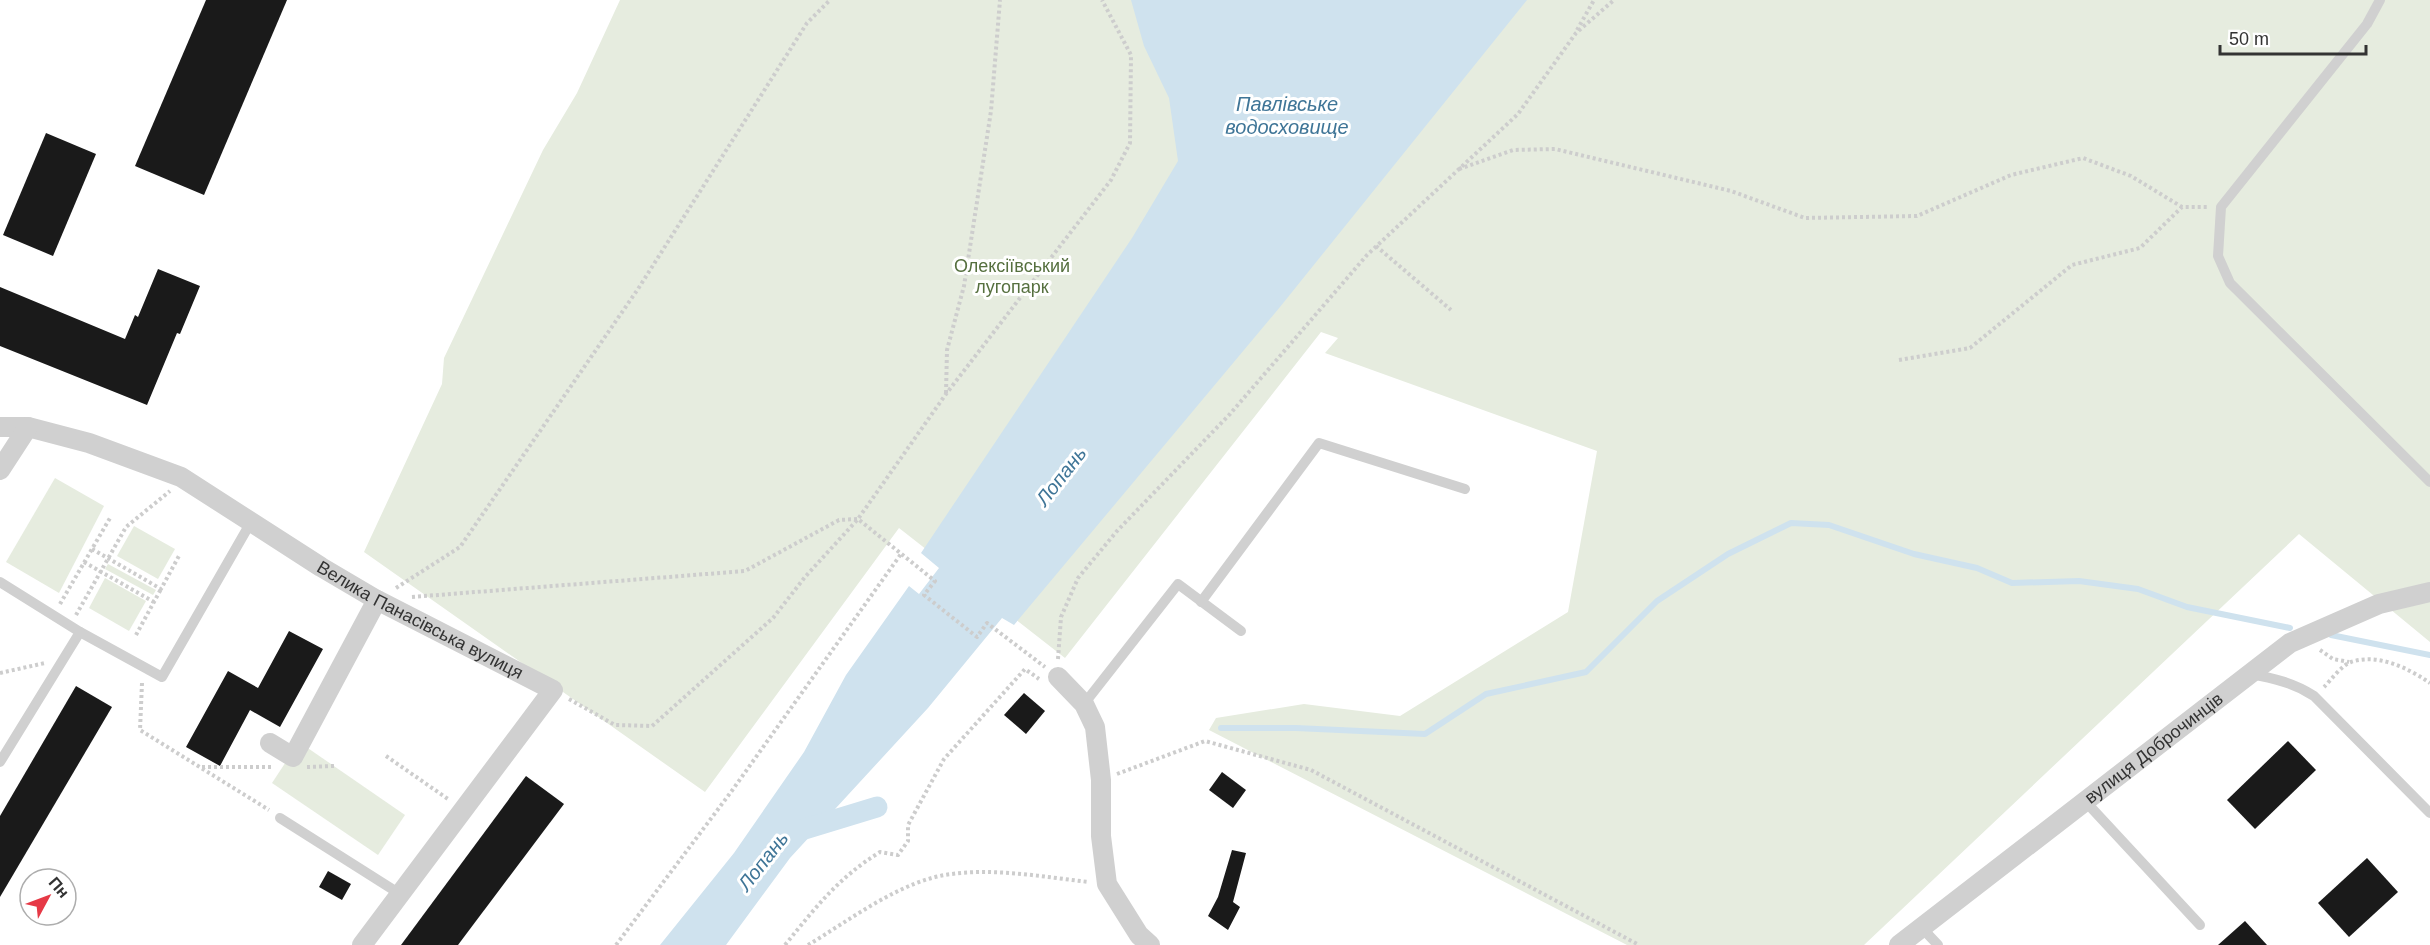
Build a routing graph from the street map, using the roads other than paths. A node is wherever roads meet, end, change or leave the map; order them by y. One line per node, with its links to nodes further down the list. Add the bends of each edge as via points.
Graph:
1 (2380, 0): 5 (lane, via 2367,24 2221,207 2218,256 2230,283)
2 (0, 427): 3 (street, Велика Панасівська вулиця)
3 (28, 427): 4 (street); 7 (street, Велика Панасівська вулиця, via 89,443 184,479)
4 (0, 470)
5 (2430, 482)
6 (1465, 489): 11 (lane, via 1319,443)
7 (251, 522): 10 (street, Велика Панасівська вулиця); 12 (lane, via 162,677)
8 (0, 582): 12 (lane)
9 (2430, 592): 14 (street, вулиця Доброчинців, via 2379,604 2306,634)
10 (377, 600): 17 (street, via 293,756); 22 (street, Велика Панасівська вулиця, via 553,690)
11 (1201, 602): 13 (lane); 16 (lane, via 1178,584)
12 (80, 632): 18 (lane)
13 (1241, 632)
14 (2249, 674): 19 (street, вулиця Доброчинців); 20 (lane, via 2300,686 2314,696)
15 (1058, 677): 16 (street)
16 (1084, 704): 26 (street, via 1095,727 1107,884 1139,935)
17 (270, 743)
18 (0, 762)
19 (2085, 801): 23 (lane); 24 (street, вулиця Доброчинців)
20 (2430, 813)
21 (280, 818): 22 (lane)
22 (400, 894): 25 (street)
23 (2200, 925)
24 (1922, 928): 27 (street, вулиця Доброчинців); 28 (lane)
25 (362, 945)
26 (1150, 945)
27 (1899, 945)
28 (1938, 945)

